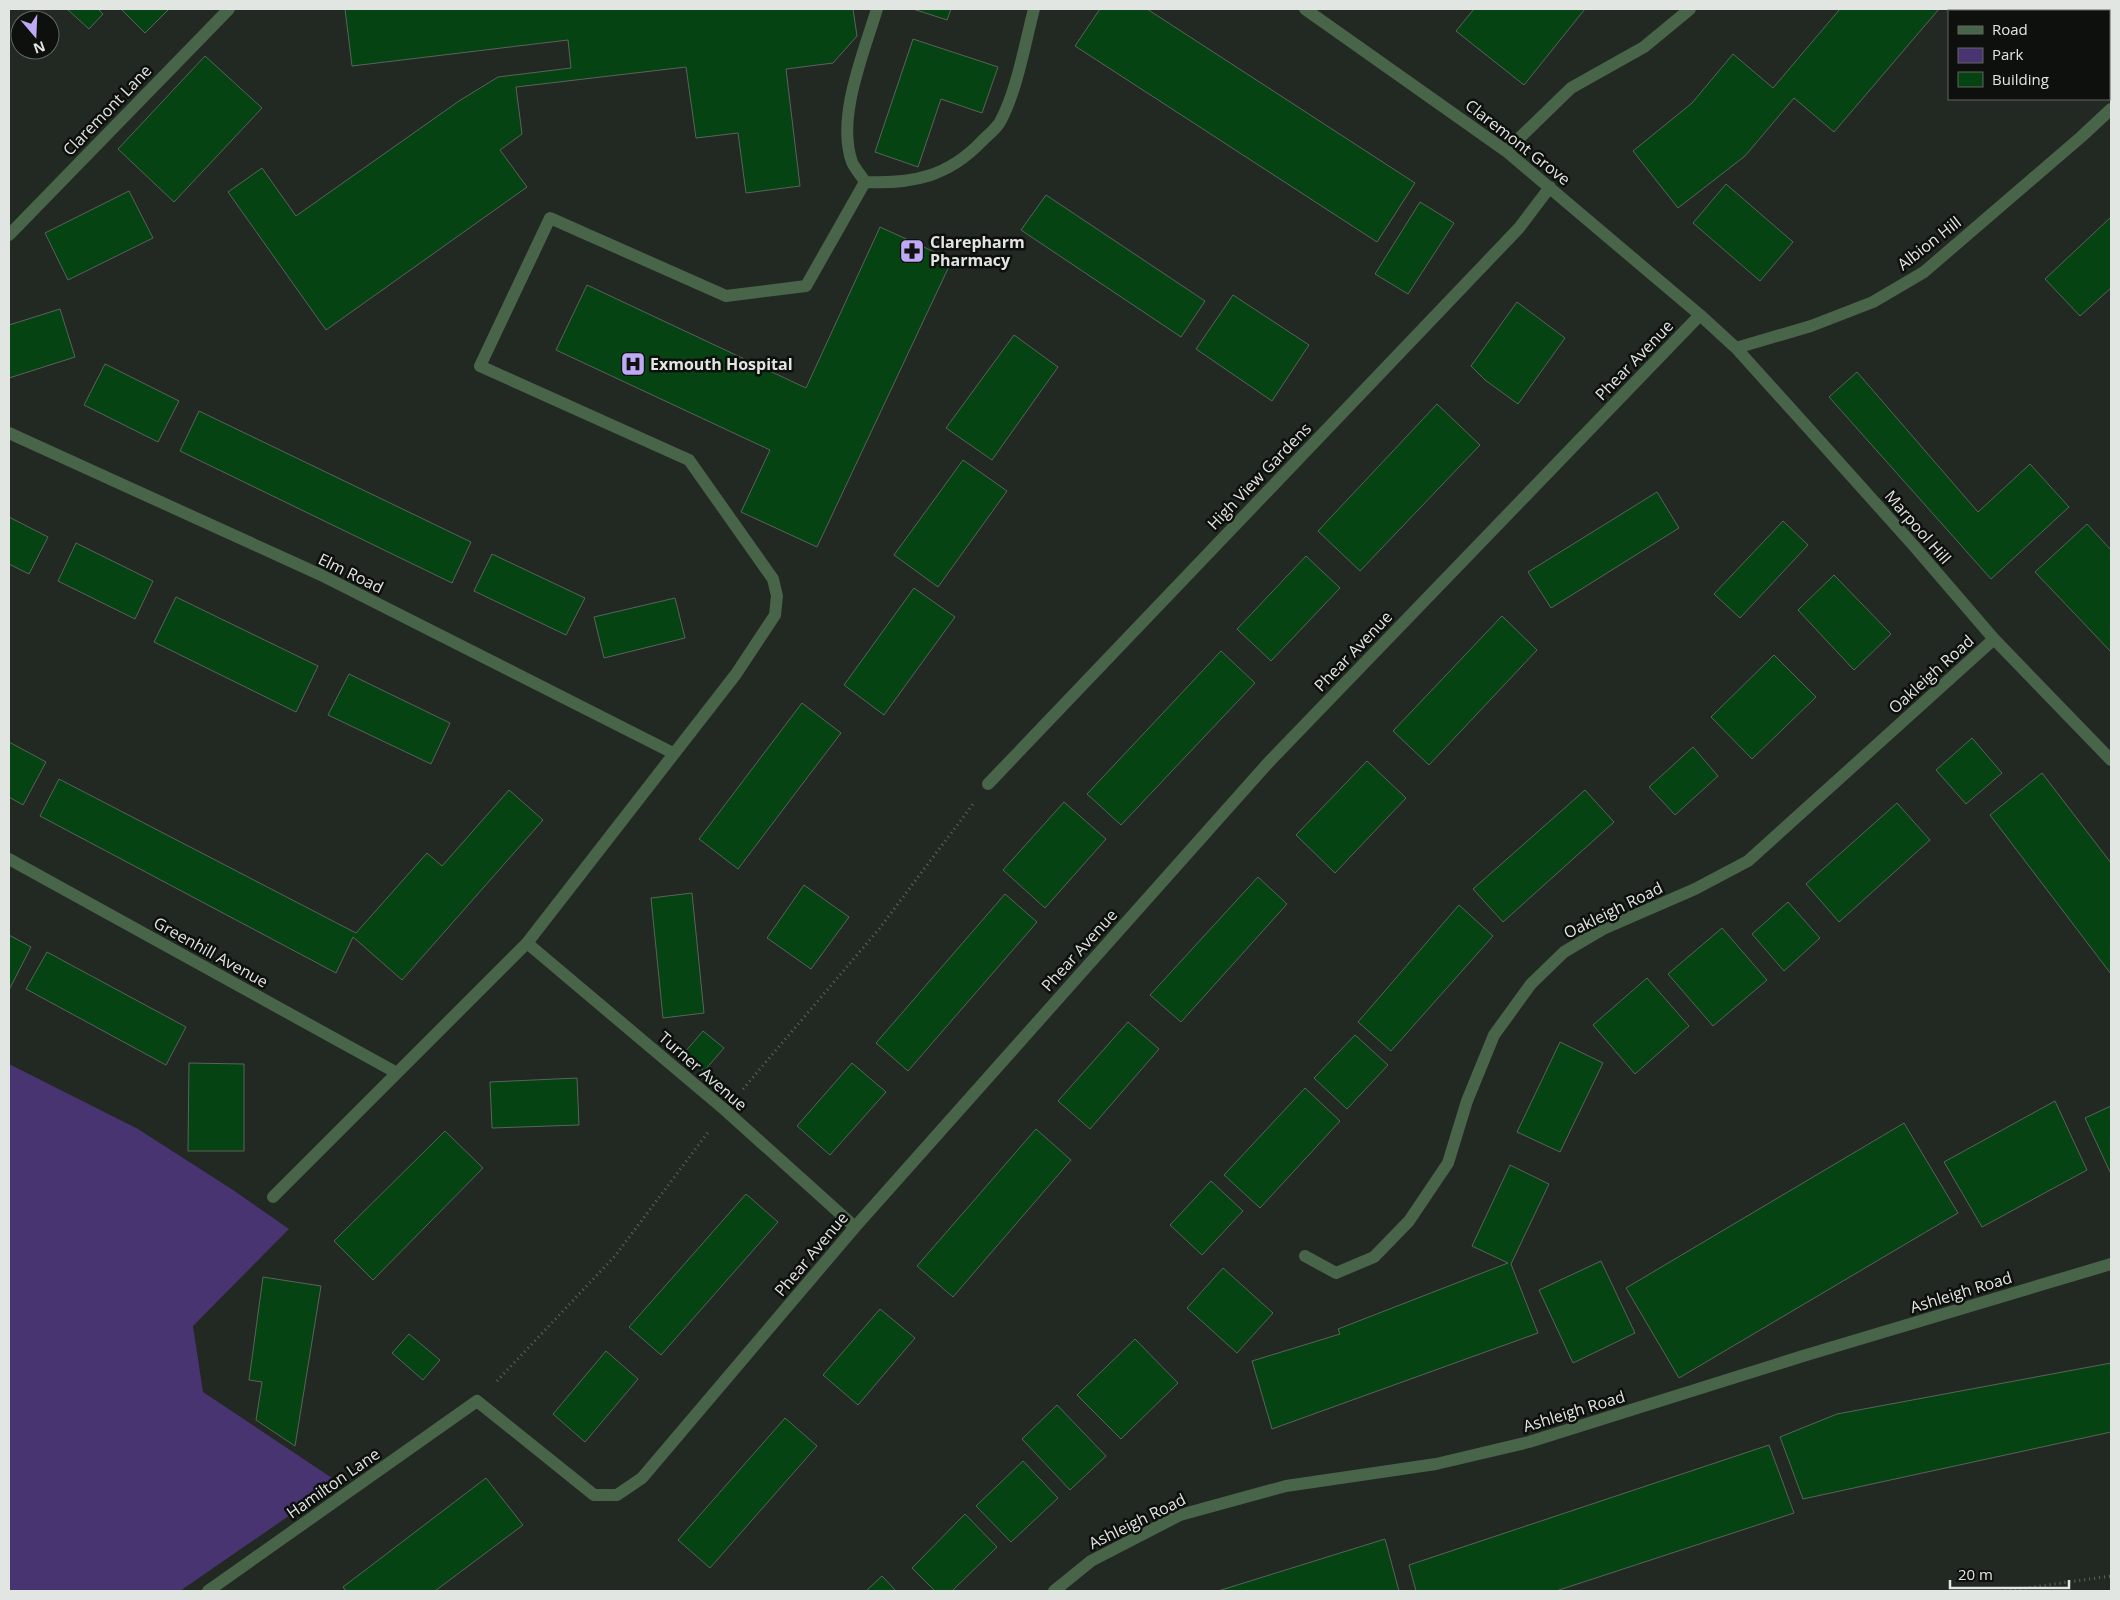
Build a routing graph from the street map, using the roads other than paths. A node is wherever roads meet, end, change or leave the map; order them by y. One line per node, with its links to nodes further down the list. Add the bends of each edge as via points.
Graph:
1 (229, 9): 10 (street, Claremont Lane)
2 (877, 9): 8 (street, via 850,101 846,126 852,162)
3 (1034, 9): 8 (street, via 1009,103 999,124 969,156 937,173 897,183)
4 (1305, 9): 7 (street, Claremont Grove)
5 (1690, 9): 7 (street, via 1644,46 1571,88)
6 (2111, 109): 12 (street, Albion Hill, via 1924,272 1873,302 1811,326)
7 (1506, 151): 9 (street, Claremont Grove)
8 (864, 182): 15 (street, via 806,286 726,296 550,218 480,366 689,460 773,579 775,615 736,674)
9 (1550, 187): 11 (street, Claremont Grove); 17 (street, High View Gardens, via 1519,228)
10 (9, 235)
11 (1700, 314): 12 (street, Marpool Hill); 22 (street, Phear Avenue, via 1268,763)
12 (1736, 348): 14 (street, Marpool Hill)
13 (9, 433): 15 (street, Elm Road, via 321,575)
14 (1994, 639): 16 (street, Marpool Hill); 23 (street, Oakleigh Road, via 1748,860 1695,889 1603,929 1564,952 1531,984 1494,1035 1448,1163 1409,1221 1374,1257 1336,1273)
15 (673, 753): 19 (street)
16 (2111, 760)
17 (988, 784)
18 (9, 859): 20 (street, Greenhill Avenue)
19 (527, 943): 20 (street); 22 (street, Turner Avenue, via 724,1110)
20 (397, 1073): 21 (street)
21 (273, 1197)
22 (855, 1227): 25 (street, Phear Avenue, via 642,1478 617,1495 594,1495)
23 (1304, 1256)
24 (2111, 1264): 27 (street, Ashleigh Road, via 1529,1442 1436,1464 1286,1486 1180,1515 1091,1561)
25 (477, 1401): 26 (street, Hamilton Lane)
26 (208, 1591)
27 (1054, 1591)

